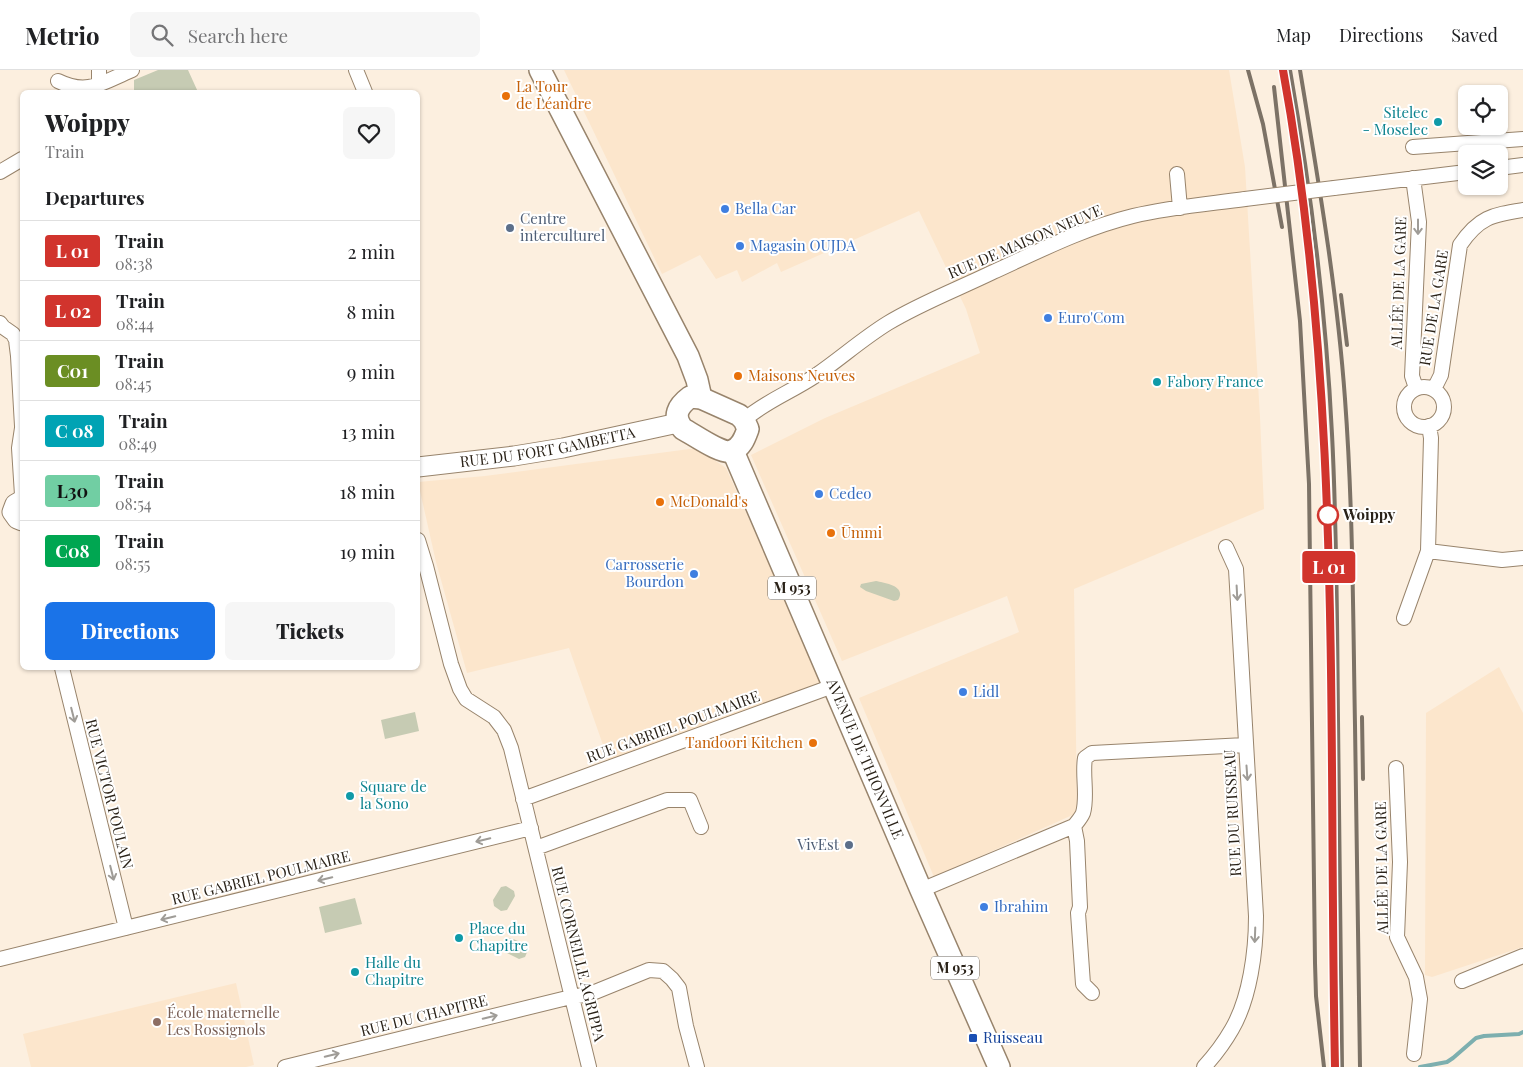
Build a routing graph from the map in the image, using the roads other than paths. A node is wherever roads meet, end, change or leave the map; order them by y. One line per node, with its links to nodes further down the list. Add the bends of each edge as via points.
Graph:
1 (99, 70): 6 (street)
2 (132, 70): 6 (street)
3 (356, 70): 7 (street)
4 (540, 70): 23 (main road, via 688,356)
5 (57, 81): 6 (street, via 71,88)
6 (98, 88)
7 (364, 90)
8 (1523, 139): 9 (street)
9 (1414, 147)
10 (20, 160): 13 (street)
11 (1523, 165): 12 (street)
12 (1508, 167)
13 (0, 172)
14 (1458, 173): 16 (street)
15 (1177, 174): 17 (street)
16 (1413, 178): 17 (street, RUE DE MAISON NEUVE, bridge); 20 (street, ALLÉE DE LA GARE, one-way to 20, via 1419,222 1412,376)
17 (1180, 208): 24 (street, RUE DE MAISON NEUVE, via 1133,216 1092,229 919,306)
18 (1523, 210): 21 (street, RUE DE LA GARE, via 1482,221 1460,245 1441,375)
19 (1, 327): 22 (street, via 16,340)
20 (1416, 388): 21 (street); 26 (street, via 1406,397 1405,413 1413,424)
21 (1434, 389): 26 (street, via 1442,398 1444,410 1438,421)
22 (20, 392)
23 (701, 398): 24 (main road); 25 (main road, via 690,397 681,404)
24 (744, 420): 28 (main road, via 748,429 744,442)
25 (678, 423): 28 (main road, via 683,429 724,451); 30 (street, RUE DU FORT GAMBETTA, via 522,455)
26 (1429, 426): 33 (street)
27 (20, 441): 29 (street)
28 (733, 451): 37 (main road, AVENUE DE THIONVILLE / M 953)
29 (20, 458)
30 (420, 466)
31 (420, 546): 40 (street, RUE CORNEILLE AGRIPPA, via 460,689 466,699 494,717 504,730)
32 (1226, 547): 38 (street, RUE DU RUISSEAU, one-way to 38, via 1236,569)
33 (1428, 551): 34 (street, via 1502,560); 35 (street)
34 (1523, 558)
35 (1404, 618)
36 (62, 670): 46 (street, RUE VICTOR POULAIN, one-way to 46)
37 (833, 686): 40 (street, RUE GABRIEL POULMAIRE); 45 (main road, AVENUE DE THIONVILLE / M 953)
38 (1245, 745): 41 (street, via 1092,753 1085,758 1085,804); 57 (street, RUE DU RUISSEAU, one-way to 57, via 1256,940 1244,998 1233,1028)
39 (1396, 768): 52 (street, ALLÉE DE LA GARE, via 1400,862 1397,937 1416,977 1420,999)
40 (523, 800): 42 (street, RUE CORNEILLE AGRIPPA)
41 (1074, 826): 45 (street); 50 (street, via 1083,984)
42 (531, 828): 44 (street, RUE CORNEILLE AGRIPPA); 46 (street, RUE GABRIEL POULMAIRE, one-way to 46)
43 (701, 828): 44 (street, via 690,800 667,800)
44 (536, 848): 51 (street, RUE CORNEILLE AGRIPPA)
45 (921, 890): 56 (main road, AVENUE DE THIONVILLE / M 953)
46 (126, 928): 48 (street, RUE GABRIEL POULMAIRE)
47 (1523, 956): 49 (street)
48 (0, 959)
49 (1462, 980)
50 (1092, 993)
51 (571, 997): 53 (street, RUE DU CHAPITRE, one-way to 51); 54 (street, RUE CORNEILLE AGRIPPA); 55 (street, RUE DU CHAPITRE, via 590,994 649,970 663,971 679,988)
52 (1414, 1054)
53 (285, 1067)
54 (589, 1067)
55 (697, 1067)
56 (999, 1067)
57 (1204, 1067)

